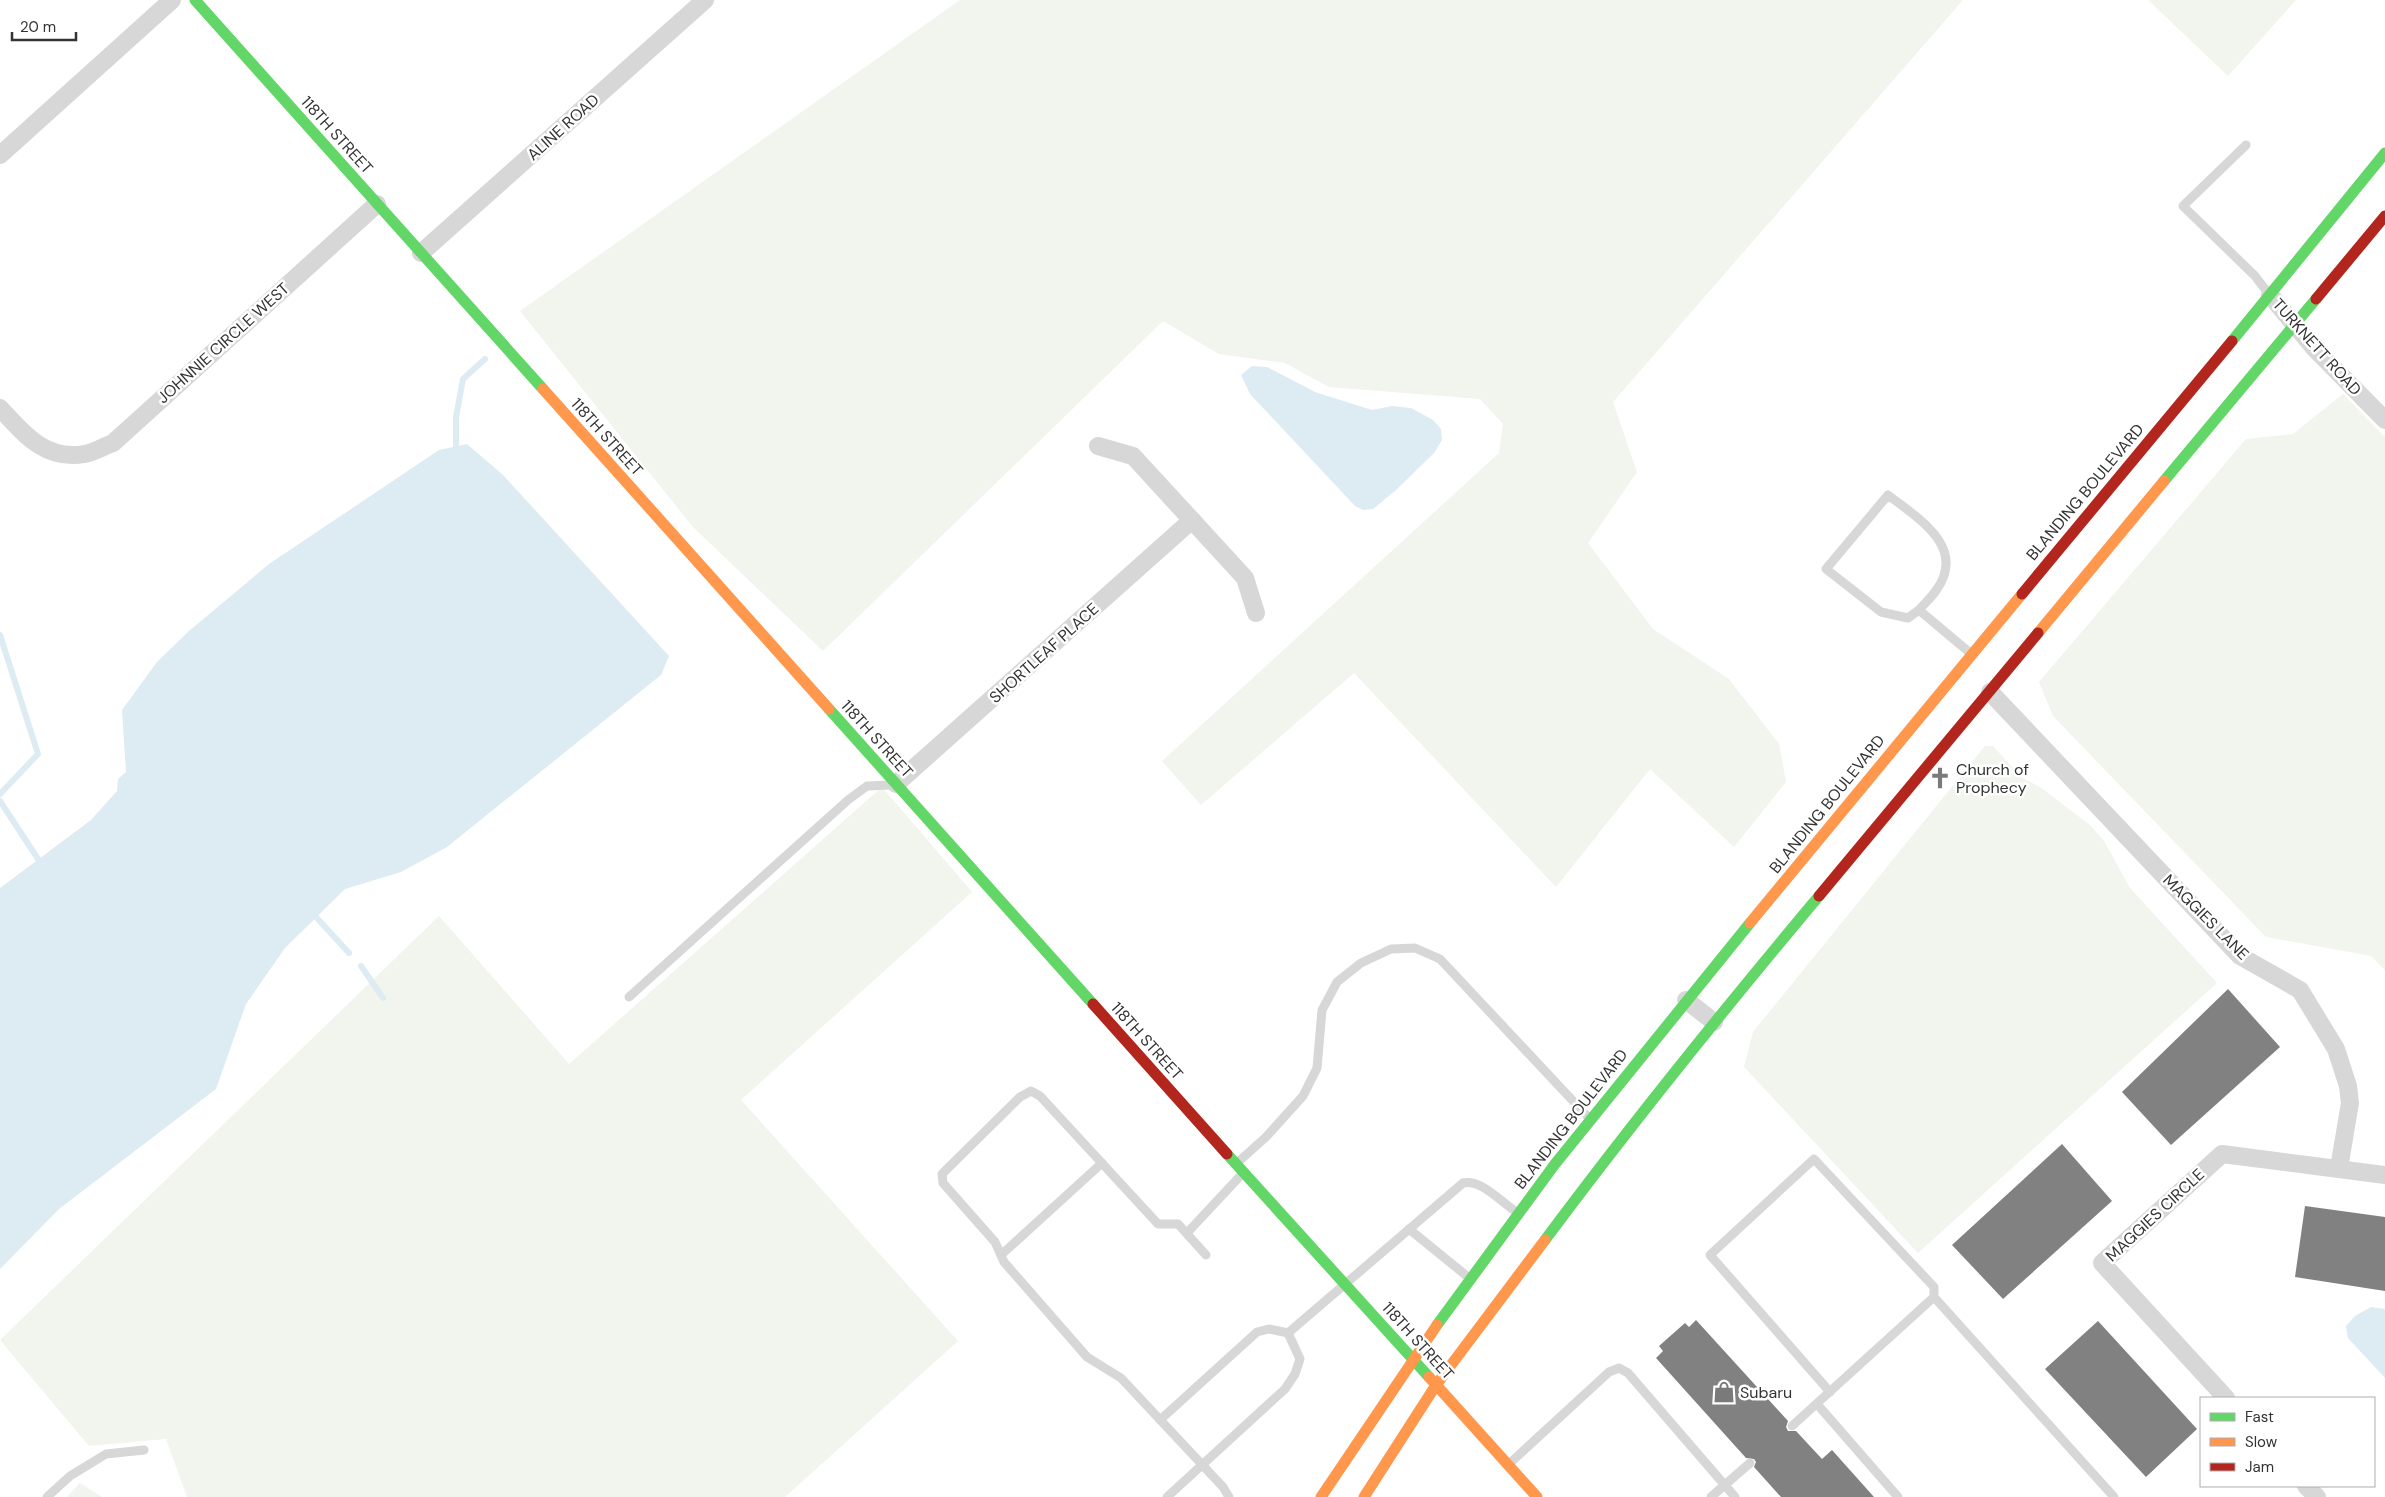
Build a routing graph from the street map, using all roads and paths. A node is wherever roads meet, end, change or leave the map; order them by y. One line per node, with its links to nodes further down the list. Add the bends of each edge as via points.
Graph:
1 (172, 0): 6 (street)
2 (195, 0): 7 (main road, 118TH STREET)
3 (705, 0): 9 (street, ALINE ROAD)
4 (2246, 145): 10 (lane, via 2183,206 2255,276)
5 (2385, 152): 10 (main road, BLANDING BOULEVARD)
6 (0, 155)
7 (377, 204): 9 (main road, 118TH STREET); 12 (street, JOHNNIE CIRCLE WEST, via 112,442 84,454 55,454 37,446)
8 (2385, 216): 11 (main road)
9 (422, 254): 26 (main road, 118TH STREET)
10 (2270, 295): 11 (street, TURKNETT ROAD); 16 (main road, BLANDING BOULEVARD)
11 (2293, 324): 13 (street, TURKNETT ROAD); 23 (main road)
12 (0, 408)
13 (2385, 420)
14 (1098, 446): 15 (street, via 1133,456)
15 (1192, 520): 18 (street, via 1245,578); 26 (street, SHORTLEAF PLACE)
16 (2030, 583): 19 (main road); 20 (main road, BLANDING BOULEVARD)
17 (1919, 610): 17 (lane, via 1938,588 1946,569 1946,555 1934,532 1888,495 1826,569 1881,612 1908,618); 20 (lane)
18 (1256, 613)
19 (2005, 633)
20 (1971, 654): 22 (main road); 28 (main road, BLANDING BOULEVARD)
21 (1994, 667): 23 (main road)
22 (1971, 673)
23 (1990, 692): 25 (main road); 33 (street, MAGGIES LANE, via 2240,956 2300,990 2336,1049 2348,1086 2350,1103)
24 (1959, 709): 25 (main road)
25 (1933, 760): 29 (main road)
26 (896, 784): 27 (lane, via 867,786 848,800); 32 (main road, 118TH STREET)
27 (629, 997)
28 (1686, 1000): 29 (street); 30 (main road, BLANDING BOULEVARD)
29 (1714, 1022): 45 (main road, via 1617,1144)
30 (1590, 1119): 32 (lane, via 1440,959 1415,948 1390,949 1361,963 1337,982 1322,1010 1317,1068 1303,1096); 35 (main road, BLANDING BOULEVARD)
31 (1102, 1163): 37 (lane, via 1158,1224 1178,1224); 38 (lane); 38 (lane, via 1040,1096 1031,1091 1020,1097 942,1174 943,1183 995,1242)
32 (1240, 1168): 37 (lane); 41 (main road, 118TH STREET)
33 (2339, 1168): 34 (street, MAGGIES CIRCLE); 47 (street, MAGGIES CIRCLE, via 2222,1154 2102,1263)
34 (2385, 1175)
35 (1518, 1213): 36 (lane, via 1471,1181 1463,1183); 40 (main road, BLANDING BOULEVARD)
36 (1409, 1229): 40 (lane); 41 (lane)
37 (1186, 1233): 39 (lane)
38 (1001, 1255): 49 (lane, via 1087,1357 1121,1378)
39 (1206, 1255)
40 (1470, 1279): 44 (main road, BLANDING BOULEVARD)
41 (1344, 1284): 43 (lane); 44 (main road, 118TH STREET)
42 (1934, 1297): 46 (lane); 46 (lane, via 1934,1287 1814,1159 1710,1256); 66 (lane)
43 (1288, 1333): 49 (lane, via 1269,1329 1257,1332); 53 (lane, via 1300,1359 1295,1374 1285,1389)
44 (1412, 1360): 45 (main road, 118TH STREET); 60 (main road, BLANDING BOULEVARD)
45 (1436, 1385): 54 (main road, 118TH STREET); 61 (main road)
46 (1830, 1392): 48 (lane)
47 (2225, 1397)
48 (1817, 1404): 50 (lane); 65 (lane)
49 (1160, 1420): 53 (lane)
50 (1792, 1426)
51 (144, 1450): 57 (lane, via 106,1454 70,1476)
52 (1750, 1463): 55 (lane)
53 (1202, 1464): 58 (lane); 59 (lane)
54 (1508, 1464): 55 (lane, via 1609,1372 1619,1368 1628,1373); 62 (main road, 118TH STREET)
55 (1724, 1485): 63 (lane); 64 (lane)
56 (2307, 1487): 67 (street)
57 (47, 1497)
58 (1167, 1497)
59 (1229, 1497)
60 (1321, 1497)
61 (1364, 1497)
62 (1537, 1497)
63 (1711, 1497)
64 (1735, 1497)
65 (1898, 1497)
66 (2114, 1497)
67 (2317, 1497)

